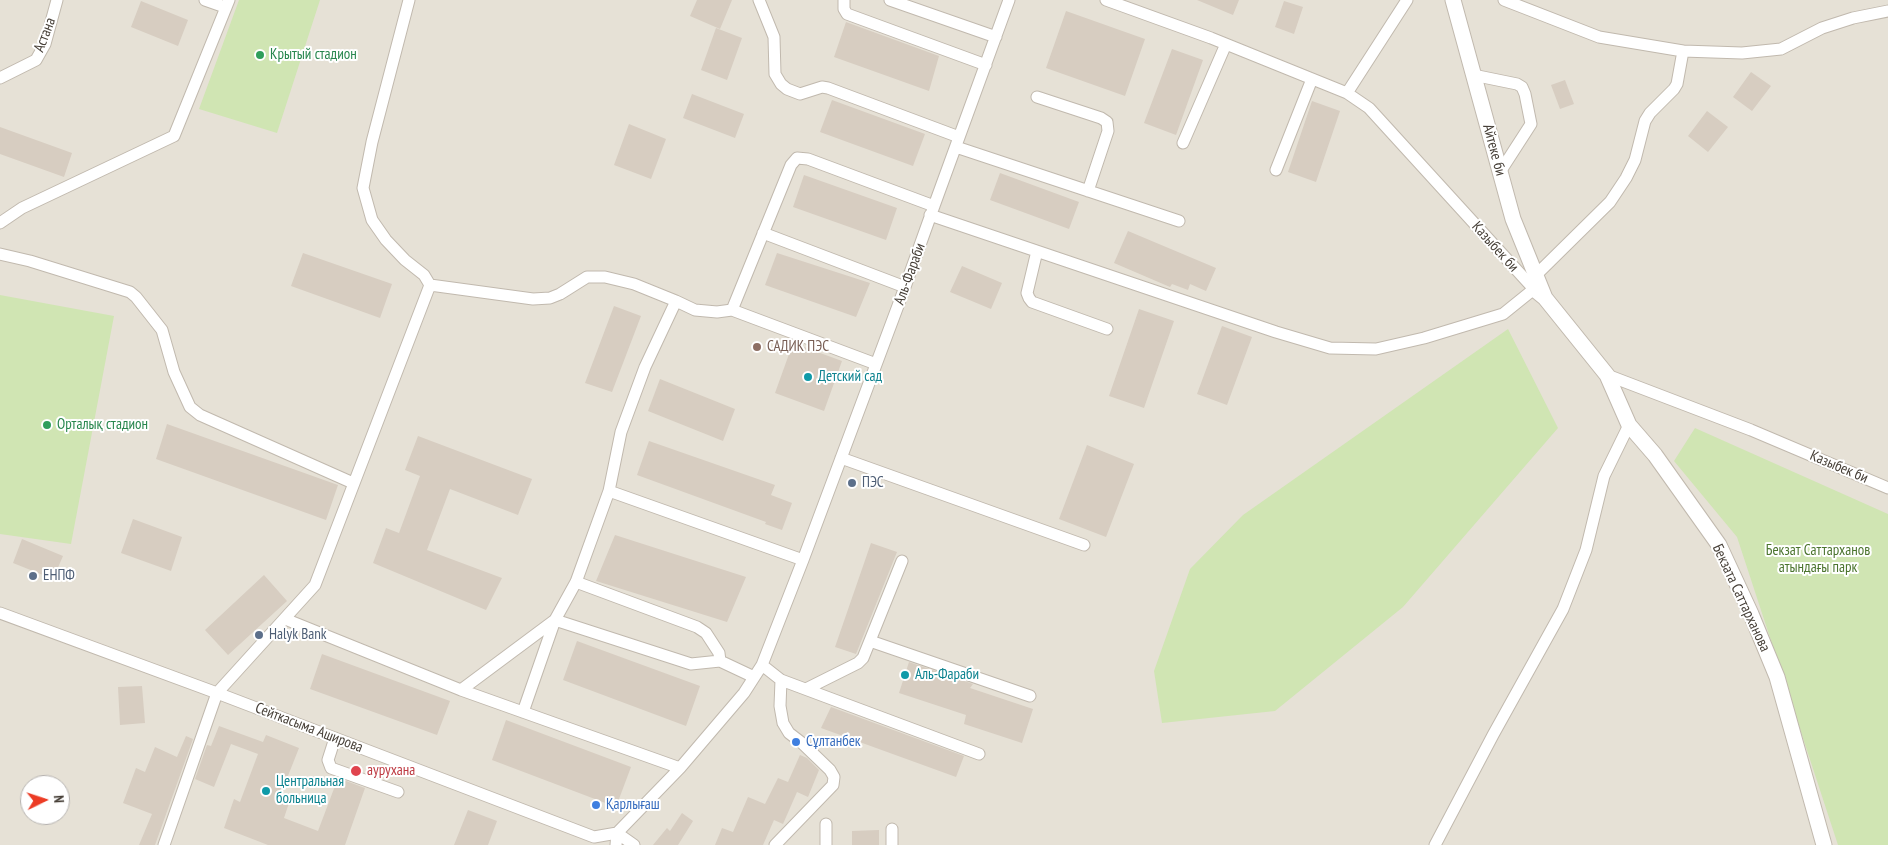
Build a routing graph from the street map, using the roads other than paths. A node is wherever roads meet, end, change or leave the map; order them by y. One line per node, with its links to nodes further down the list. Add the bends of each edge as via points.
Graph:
1 (57, 0): 19 (street, Астана, via 45,44 36,60)
2 (205, 0): 12 (street)
3 (409, 0): 34 (street, via 363,188 372,220 386,240 424,275)
4 (759, 0): 23 (street, via 774,37 775,74 787,89 800,94 828,88)
5 (844, 0): 17 (street, via 847,14)
6 (890, 0): 14 (street)
7 (1009, 0): 14 (street, Аль-Фараби)
8 (1106, 0): 15 (street, Казыбек би)
9 (1408, 0): 21 (street)
10 (1452, 0): 18 (street, Айтеке би)
11 (1504, 0): 16 (street, via 1599,37)
12 (227, 4): 30 (street, via 174,136 22,208)
13 (1888, 11): 16 (street, via 1822,28 1780,49 1742,53)
14 (996, 37): 17 (street, Аль-Фараби)
15 (1226, 44): 20 (street, Казыбек би); 24 (street)
16 (1683, 51): 36 (street, via 1674,89 1645,121 1635,160 1626,178 1610,202)
17 (986, 65): 23 (street, Аль-Фараби)
18 (1474, 75): 26 (street, Айтеке би); 26 (street, via 1517,84 1525,94 1531,124)
19 (0, 78)
20 (1312, 79): 21 (street, Казыбек би); 25 (street)
21 (1347, 93): 36 (street, Казыбек би, via 1369,108)
22 (1037, 96): 27 (street, via 1107,122 1108,131)
23 (958, 142): 27 (street); 28 (street, Аль-Фараби)
24 (1183, 143)
25 (1276, 170)
26 (1500, 172): 36 (street, Айтеке би)
27 (1088, 191): 29 (street)
28 (932, 210): 31 (street, via 808,159 797,158 791,165); 32 (street); 35 (street, Аль-Фараби)
29 (1179, 221)
30 (0, 223)
31 (763, 234): 35 (street); 38 (street)
32 (1038, 251): 36 (street, via 1330,348 1376,349 1424,338 1503,314); 39 (street, via 1027,292 1032,302)
33 (0, 254): 44 (street, via 30,260 130,292 162,330 174,372 190,407 200,415)
34 (430, 285): 37 (street, via 550,298 587,277 604,278 634,284); 44 (street)
35 (905, 287): 40 (street, Аль-Фараби)
36 (1538, 287): 41 (street, Казыбек би)
37 (676, 301): 38 (street, via 701,311); 46 (street, via 645,367 621,432)
38 (732, 310): 40 (street)
39 (1107, 329)
40 (876, 364): 43 (street, Аль-Фараби)
41 (1607, 376): 42 (street, Бекзата Саттарханова); 45 (street, Казыбек би, via 1751,430)
42 (1629, 425): 76 (street, via 1604,476 1586,550 1563,609); 77 (street, Бекзата Саттарханова, via 1655,455 1719,545 1747,605 1777,677)
43 (841, 458): 47 (street); 48 (street, Аль-Фараби)
44 (353, 483): 52 (street, via 315,585)
45 (1888, 488)
46 (609, 491): 48 (street); 50 (street)
47 (1084, 545)
48 (803, 560): 56 (street, Аль-Фараби)
49 (902, 561): 54 (street)
50 (576, 582): 53 (street); 55 (street, via 697,627 706,633 719,653)
51 (0, 613): 61 (street, Сейткасыма Аширова)
52 (285, 619): 59 (street); 61 (street)
53 (555, 620): 55 (street, via 691,664); 59 (street); 63 (street)
54 (870, 641): 60 (street, via 864,658 858,663); 62 (street)
55 (720, 661): 57 (street)
56 (762, 665): 57 (street, Аль-Фараби); 58 (street)
57 (754, 678): 66 (street, Аль-Фараби)
58 (781, 680): 60 (street); 73 (street, via 780,706 789,734 834,777 833,784)
59 (461, 690): 63 (street)
60 (806, 690): 65 (street)
61 (217, 692): 64 (street, Сейткасыма Аширова); 71 (street)
62 (1030, 696)
63 (523, 712): 66 (street)
64 (335, 738): 67 (street, via 328,760 332,768); 70 (street, Сейткасыма Аширова, via 594,837)
65 (979, 754)
66 (680, 768): 70 (street, Аль-Фараби)
67 (398, 792)
68 (826, 824): 74 (street)
69 (892, 829): 75 (street)
70 (617, 839): 72 (street)
71 (164, 845)
72 (634, 845)
73 (775, 845)
74 (826, 845)
75 (892, 845)
76 (1434, 845)
77 (1824, 845)

